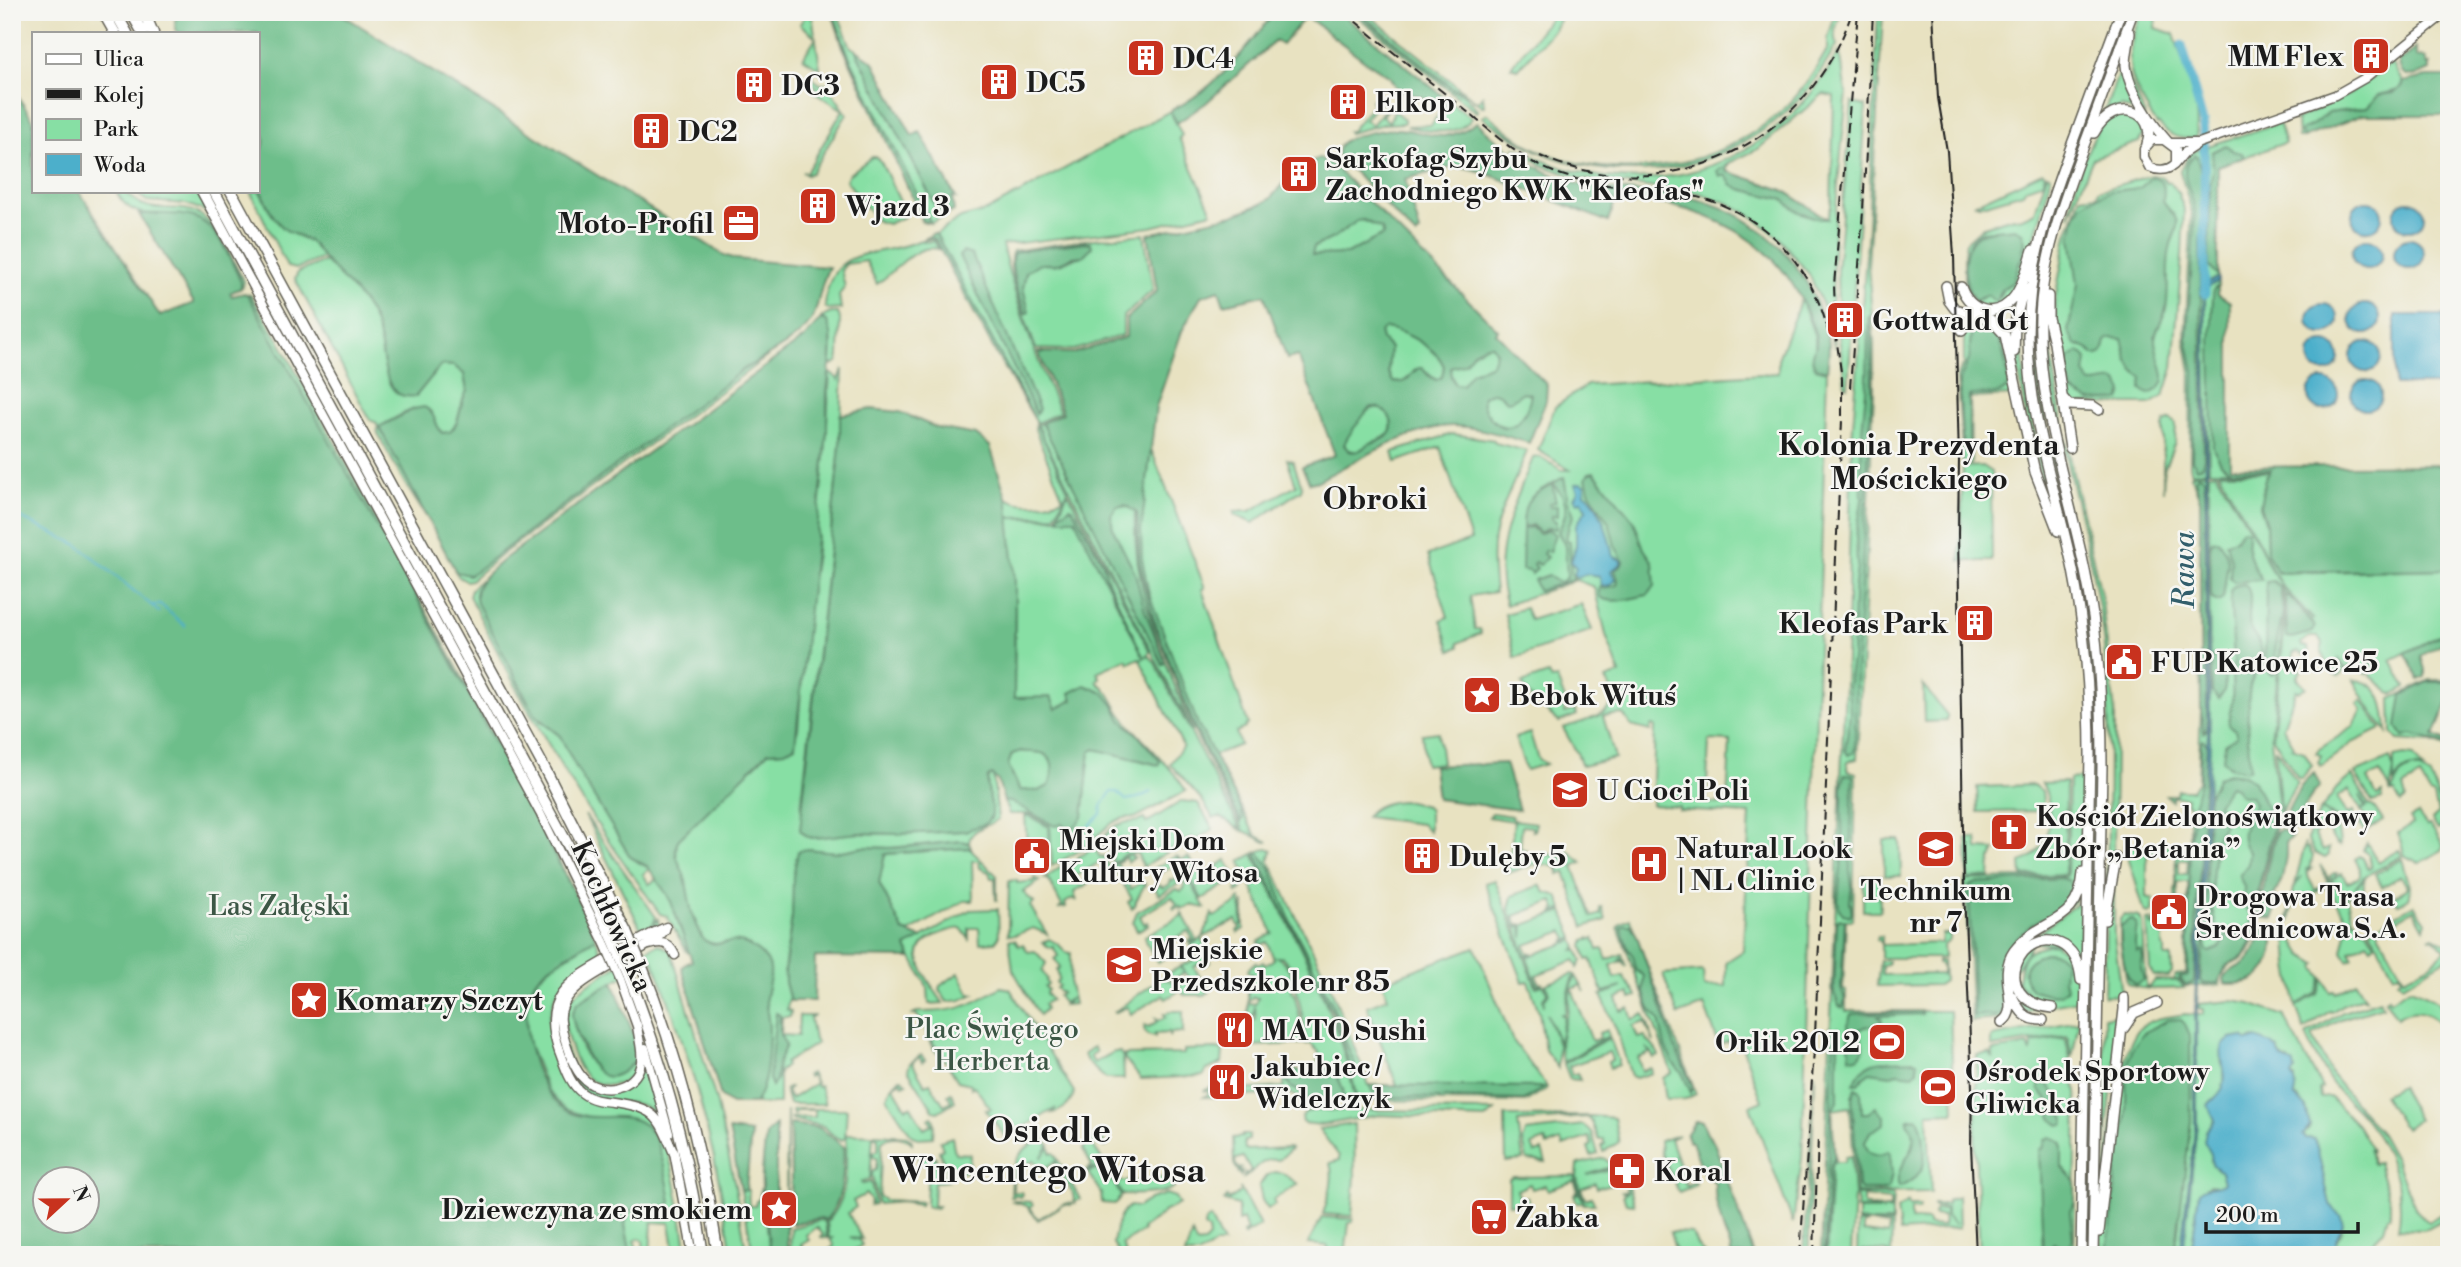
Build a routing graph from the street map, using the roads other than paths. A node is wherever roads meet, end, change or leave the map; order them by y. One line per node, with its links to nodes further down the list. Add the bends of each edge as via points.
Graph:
1 (103, 12): 8 (highway)
2 (115, 12): 9 (highway)
3 (131, 12): 10 (highway)
4 (144, 12): 11 (highway)
5 (2121, 12): 20 (main road)
6 (2447, 12): 13 (main road, via 2344,91)
7 (2132, 15): 12 (main road, via 2128,75); 14 (main road)
8 (114, 32)
9 (126, 32)
10 (142, 32)
11 (153, 32)
12 (2169, 143): 13 (main road); 15 (main road, via 2157,139); 16 (main road, via 2176,151)
13 (2199, 143): 16 (main road)
14 (2084, 144): 15 (main road, via 2105,117 2125,110 2144,122); 22 (main road)
15 (2147, 145): 16 (main road, via 2144,158 2151,169 2165,170)
16 (2176, 162)
17 (203, 192): 21 (highway)
18 (215, 192): 35 (highway, via 569,847)
19 (232, 192): 52 (highway, bridge, via 558,793 627,931 665,1028 689,1107)
20 (2042, 229): 23 (main road); 32 (main road, via 2031,293 2029,369)
21 (230, 243): 35 (main road, Kochłowicka)
22 (2048, 256): 29 (main road, via 2047,308); 37 (main road, via 2040,313 2043,381 2086,573 2099,664)
23 (2026, 271): 25 (main road, via 2014,297 1997,308 1975,307); 28 (main road, via 2014,333)
24 (1947, 286): 26 (main road, via 1953,307)
25 (1961, 287)
26 (1976, 315): 27 (main road); 28 (main road, via 1990,319 2003,331)
27 (1962, 330)
28 (2018, 385): 32 (main road, via 2035,472)
29 (2061, 396): 30 (main road, via 2069,405); 31 (main road)
30 (2099, 410)
31 (2070, 448)
32 (2070, 555): 33 (main road, via 2087,671)
33 (2089, 837): 40 (main road, via 2077,900 2067,913 2015,951 2007,967); 42 (main road)
34 (2116, 858): 37 (main road)
35 (609, 942): 39 (highway, bridge)
36 (646, 946): 38 (main road, via 663,942); 47 (main road, via 577,987 564,1001 560,1017 579,1073 606,1089 626,1083 640,1067); 49 (main road, via 666,927 570,982 557,998 553,1031 576,1088 590,1098 649,1112 661,1124)
37 (2099, 948): 54 (main road)
38 (675, 955)
39 (624, 977): 47 (main road, Kochłowicka); 51 (highway, via 657,1054 673,1108)
40 (2008, 988): 45 (main road, via 2024,1016); 46 (main road, via 2011,1009)
41 (2124, 998): 48 (main road)
42 (2086, 1002): 44 (main road, via 2073,955 2060,944 2042,942 2022,953 2015,979 2026,999); 53 (main road)
43 (2157, 1003): 48 (main road, via 2132,1015)
44 (2053, 1008)
45 (2043, 1020)
46 (2002, 1022)
47 (637, 1025): 49 (main road, Kochłowicka)
48 (2120, 1043): 54 (main road)
49 (675, 1156): 50 (main road, Kochłowicka)
50 (693, 1255)
51 (703, 1255)
52 (718, 1255)
53 (2081, 1255)
54 (2095, 1255)

